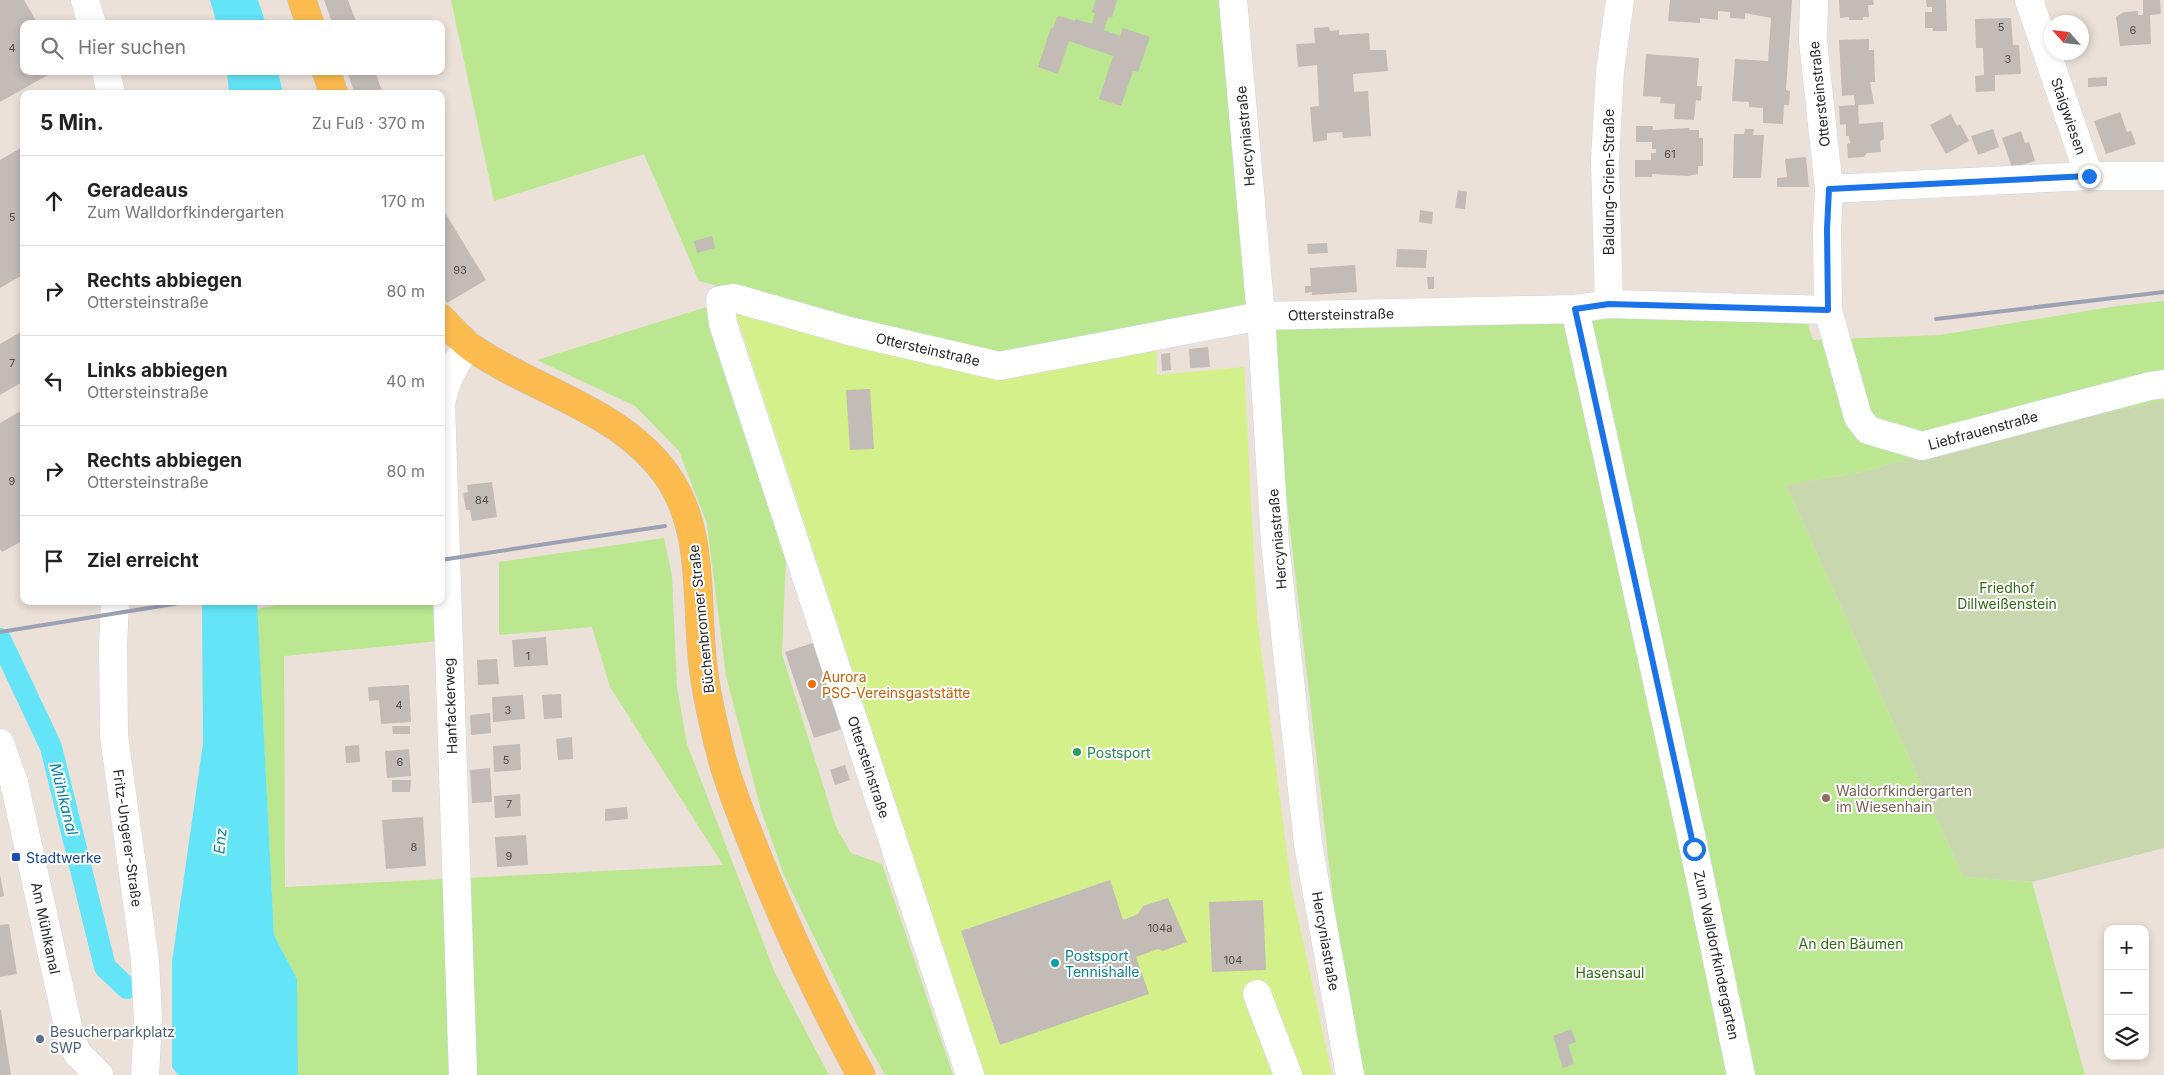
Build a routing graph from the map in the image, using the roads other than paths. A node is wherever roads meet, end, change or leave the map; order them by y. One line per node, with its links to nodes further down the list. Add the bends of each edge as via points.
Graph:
1 (85, 0): 7 (street)
2 (302, 0): 8 (main road)
3 (1233, 0): 19 (street, Hercyniastraße)
4 (1620, 0): 16 (street, Baldung-Grien-Straße, via 1610,71 1605,160)
5 (1814, 0): 15 (street, Ottersteinstraße, via 1813,42)
6 (2029, 0): 13 (street, Staigwiesen)
7 (91, 20)
8 (309, 20)
9 (107, 75): 11 (street)
10 (327, 75): 12 (main road)
11 (110, 90)
12 (333, 90)
13 (2089, 176): 14 (street); 15 (street)
14 (2164, 176)
15 (1829, 189): 18 (street, Ottersteinstraße)
16 (1609, 304): 17 (street, Ottersteinstraße); 18 (street, Ottersteinstraße)
17 (1575, 309): 19 (street, Ottersteinstraße); 35 (street, Zum Walldorfkindergarten)
18 (1828, 310): 22 (street, Liebfrauenstraße, via 1858,417 1868,430 1922,446)
19 (1261, 316): 32 (street, Ottersteinstraße, via 999,366 848,330 734,298 720,300 723,324); 34 (street, Hercyniastraße, via 1276,543 1308,844)
20 (445, 322): 21 (main road, Büchenbronner Straße)
21 (469, 345): 23 (street, Hanfackerweg, via 456,362); 31 (main road, Büchenbronner Straße, via 624,433 653,457 678,494 689,520 697,556 702,656 722,759 777,904)
22 (2164, 384)
23 (445, 386)
24 (445, 526): 30 (street, Hanfackerweg)
25 (115, 605): 29 (street, Fritz-Ungerer-Straße, via 114,736 145,960 148,1020)
26 (0, 743): 28 (street, Am Mühlkanal, via 14,782 70,1036 77,1053)
27 (1257, 994): 33 (street)
28 (99, 1075)
29 (145, 1075)
30 (463, 1075)
31 (861, 1075)
32 (970, 1075)
33 (1288, 1075)
34 (1350, 1075)
35 (1742, 1075)

